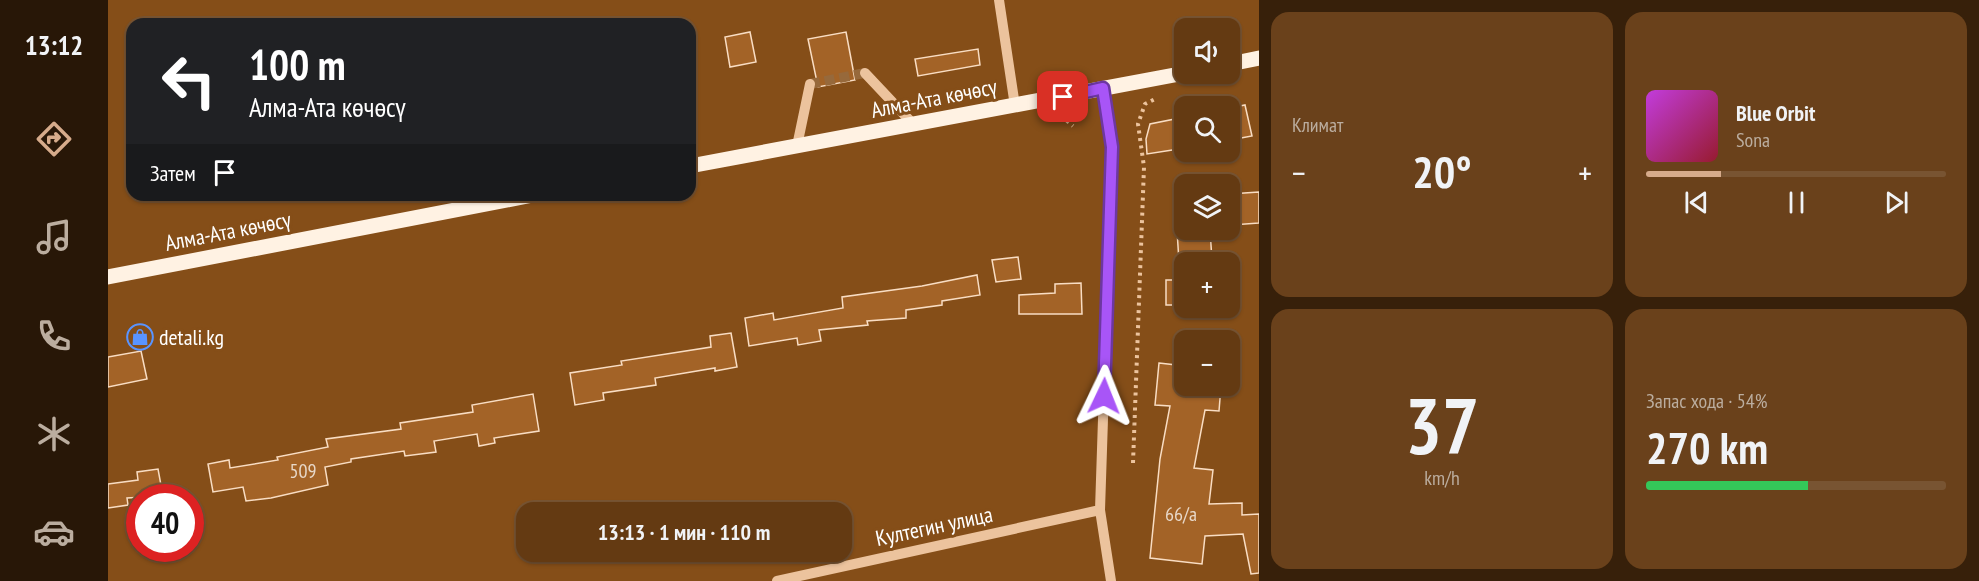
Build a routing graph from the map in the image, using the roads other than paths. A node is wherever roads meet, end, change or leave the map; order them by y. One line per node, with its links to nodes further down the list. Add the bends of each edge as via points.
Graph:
1 (999, 0): 8 (street)
2 (1259, 58): 3 (main road)
3 (1240, 62)
4 (865, 73): 9 (street)
5 (1174, 75): 7 (main road, Алма-Ата көчөсү)
6 (810, 84): 10 (street)
7 (1103, 88): 8 (main road, Алма-Ата көчөсү); 14 (street, via 1112,147)
8 (1015, 106): 9 (main road, Алма-Ата көчөсү)
9 (914, 125): 10 (main road, Алма-Ата көчөсү)
10 (797, 146): 11 (main road, Алма-Ата көчөсү)
11 (696, 165)
12 (501, 201): 13 (main road, Алма-Ата көчөсү)
13 (108, 277)
14 (1100, 510): 15 (street, Култегин улица); 16 (street)
15 (777, 581)
16 (1111, 581)

